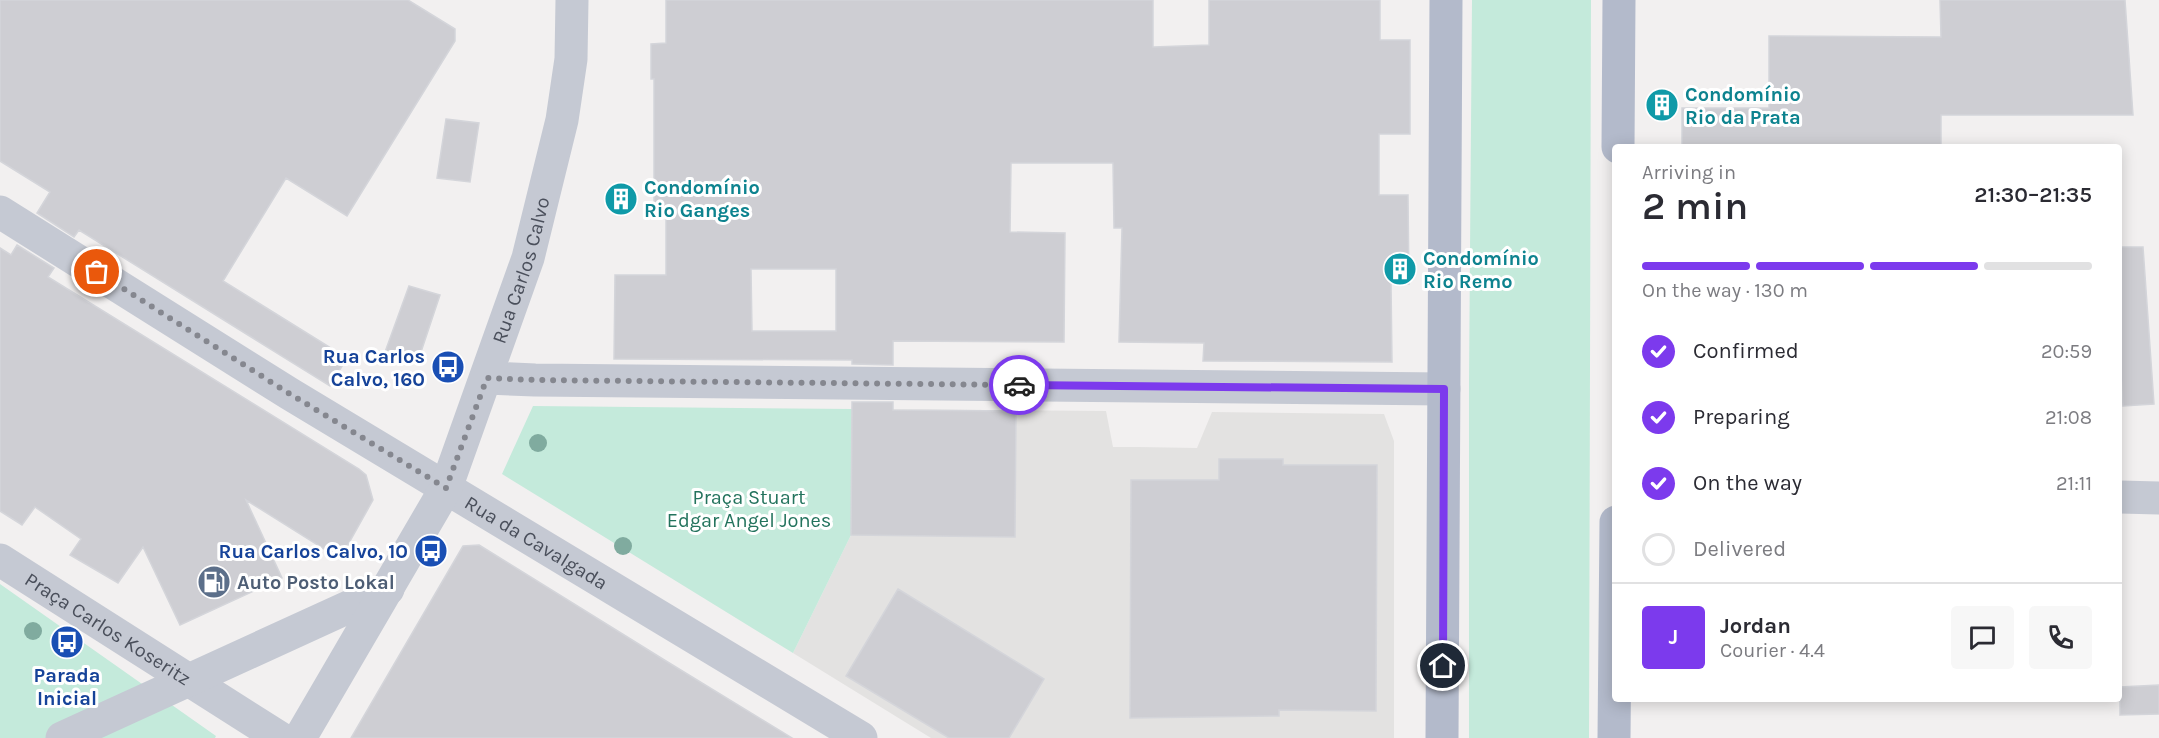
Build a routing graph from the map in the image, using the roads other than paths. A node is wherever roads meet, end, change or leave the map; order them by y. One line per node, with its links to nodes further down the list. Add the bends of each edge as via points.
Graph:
1 (572, 0): 6 (street, Rua Carlos Calvo, via 571,59 562,120 528,258)
2 (1446, 0): 7 (main road)
3 (1619, 0): 4 (main road)
4 (1618, 144)
5 (0, 212): 8 (street, Rua da Cavalgada)
6 (487, 378): 7 (street); 8 (street, Rua Carlos Calvo)
7 (1444, 389): 19 (main road)
8 (446, 488): 12 (street, Rua Carlos Calvo); 18 (street, Rua da Cavalgada)
9 (2122, 497): 10 (street)
10 (2159, 498)
11 (0, 560): 13 (street, Praça Carlos Koseritz)
12 (388, 589): 13 (street); 17 (street, Rua Carlos Calvo)
13 (189, 678): 15 (street, Praça Carlos Koseritz); 16 (street)
14 (1614, 702): 20 (main road)
15 (62, 738)
16 (280, 738)
17 (300, 738)
18 (861, 738)
19 (1442, 738)
20 (1614, 738)

